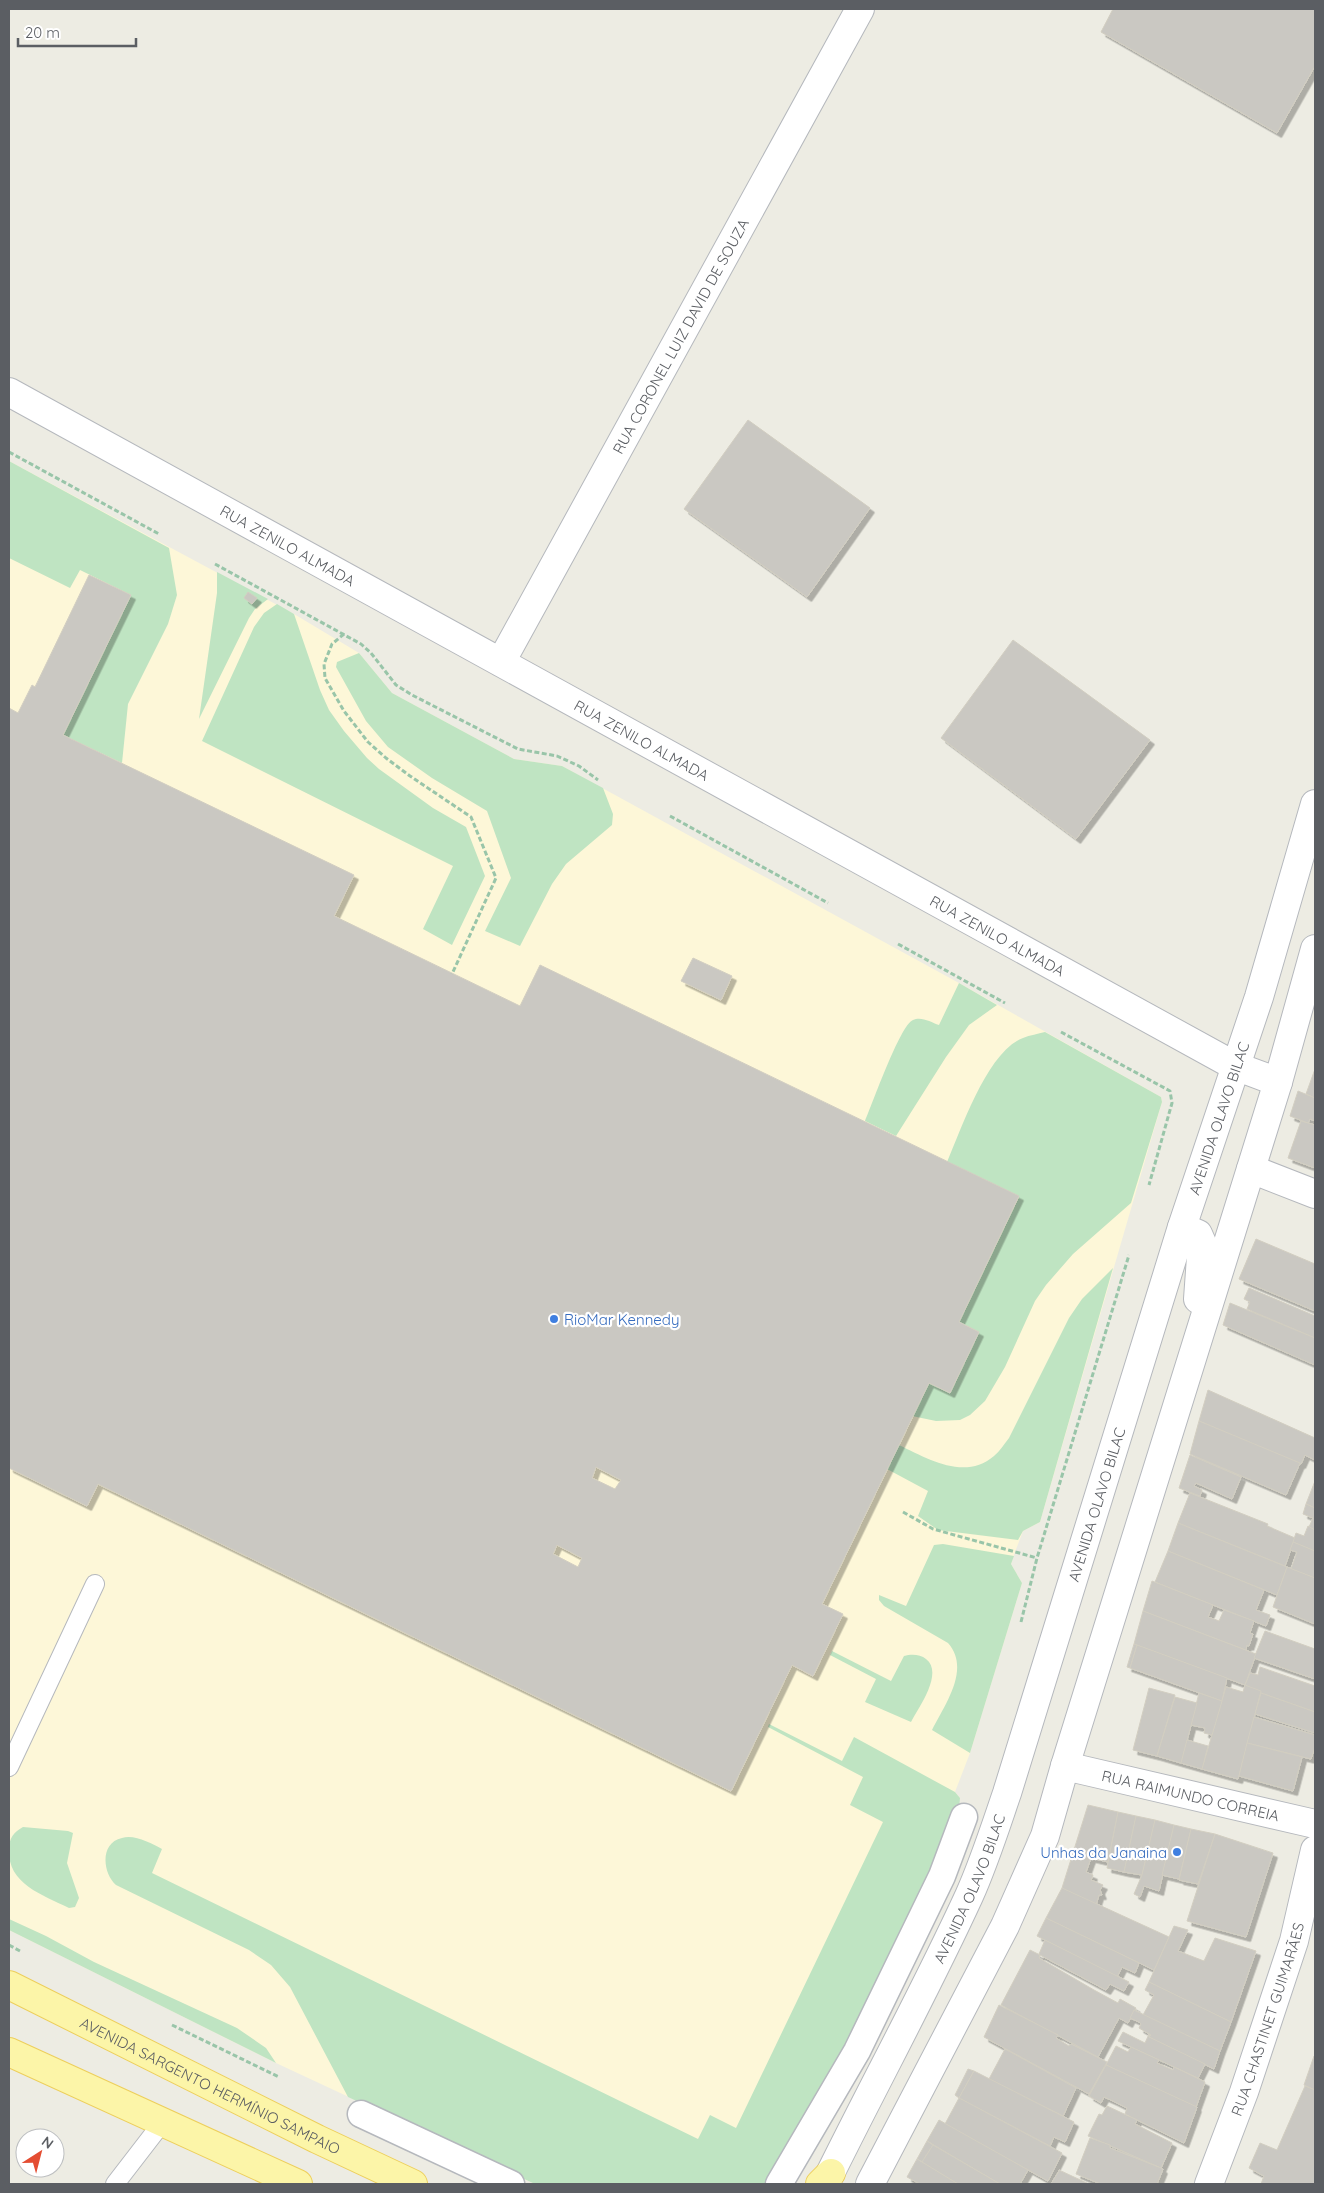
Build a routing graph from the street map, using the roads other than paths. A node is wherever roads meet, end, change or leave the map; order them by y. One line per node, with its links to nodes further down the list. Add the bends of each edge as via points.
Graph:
1 (860, 9): 3 (street, RUA CORONEL LUIZ DAVID DE SOUZA)
2 (9, 392): 3 (street, RUA ZENILO ALMADA)
3 (501, 662): 6 (street, RUA ZENILO ALMADA)
4 (1315, 804): 6 (street, AVENIDA OLAVO BILAC)
5 (1315, 949): 7 (street)
6 (1236, 1066): 7 (street, RUA ZENILO ALMADA); 10 (street, AVENIDA OLAVO BILAC)
7 (1278, 1082): 8 (street)
8 (1251, 1169): 9 (street); 11 (street)
9 (1315, 1194)
10 (1182, 1227): 11 (street, via 1198,1234 1202,1243); 23 (street, AVENIDA OLAVO BILAC, via 987,1852 970,1895 903,2033)
11 (1194, 1350): 13 (street)
12 (95, 1584): 14 (lane)
13 (1065, 1766): 16 (street, RUA RAIMUNDO CORREIA); 29 (street, via 1046,1836 1005,1926)
14 (9, 1768)
15 (964, 1817): 28 (street, via 942,1876 857,2051)
16 (1315, 1824)
17 (1315, 1850): 18 (street, RUA CHASTINET GUIMARÃES)
18 (1305, 1945): 30 (street, RUA CHASTINET GUIMARÃES)
19 (9, 1985): 26 (main road, AVENIDA SARGENTO HERMÍNIO SAMPAIO)
20 (9, 2052): 22 (main road)
21 (361, 2114): 27 (street)
22 (162, 2122): 24 (lane); 25 (main road)
23 (825, 2180)
24 (115, 2184)
25 (298, 2184)
26 (413, 2184)
27 (511, 2184)
28 (779, 2184)
29 (870, 2184)
30 (1209, 2184)

